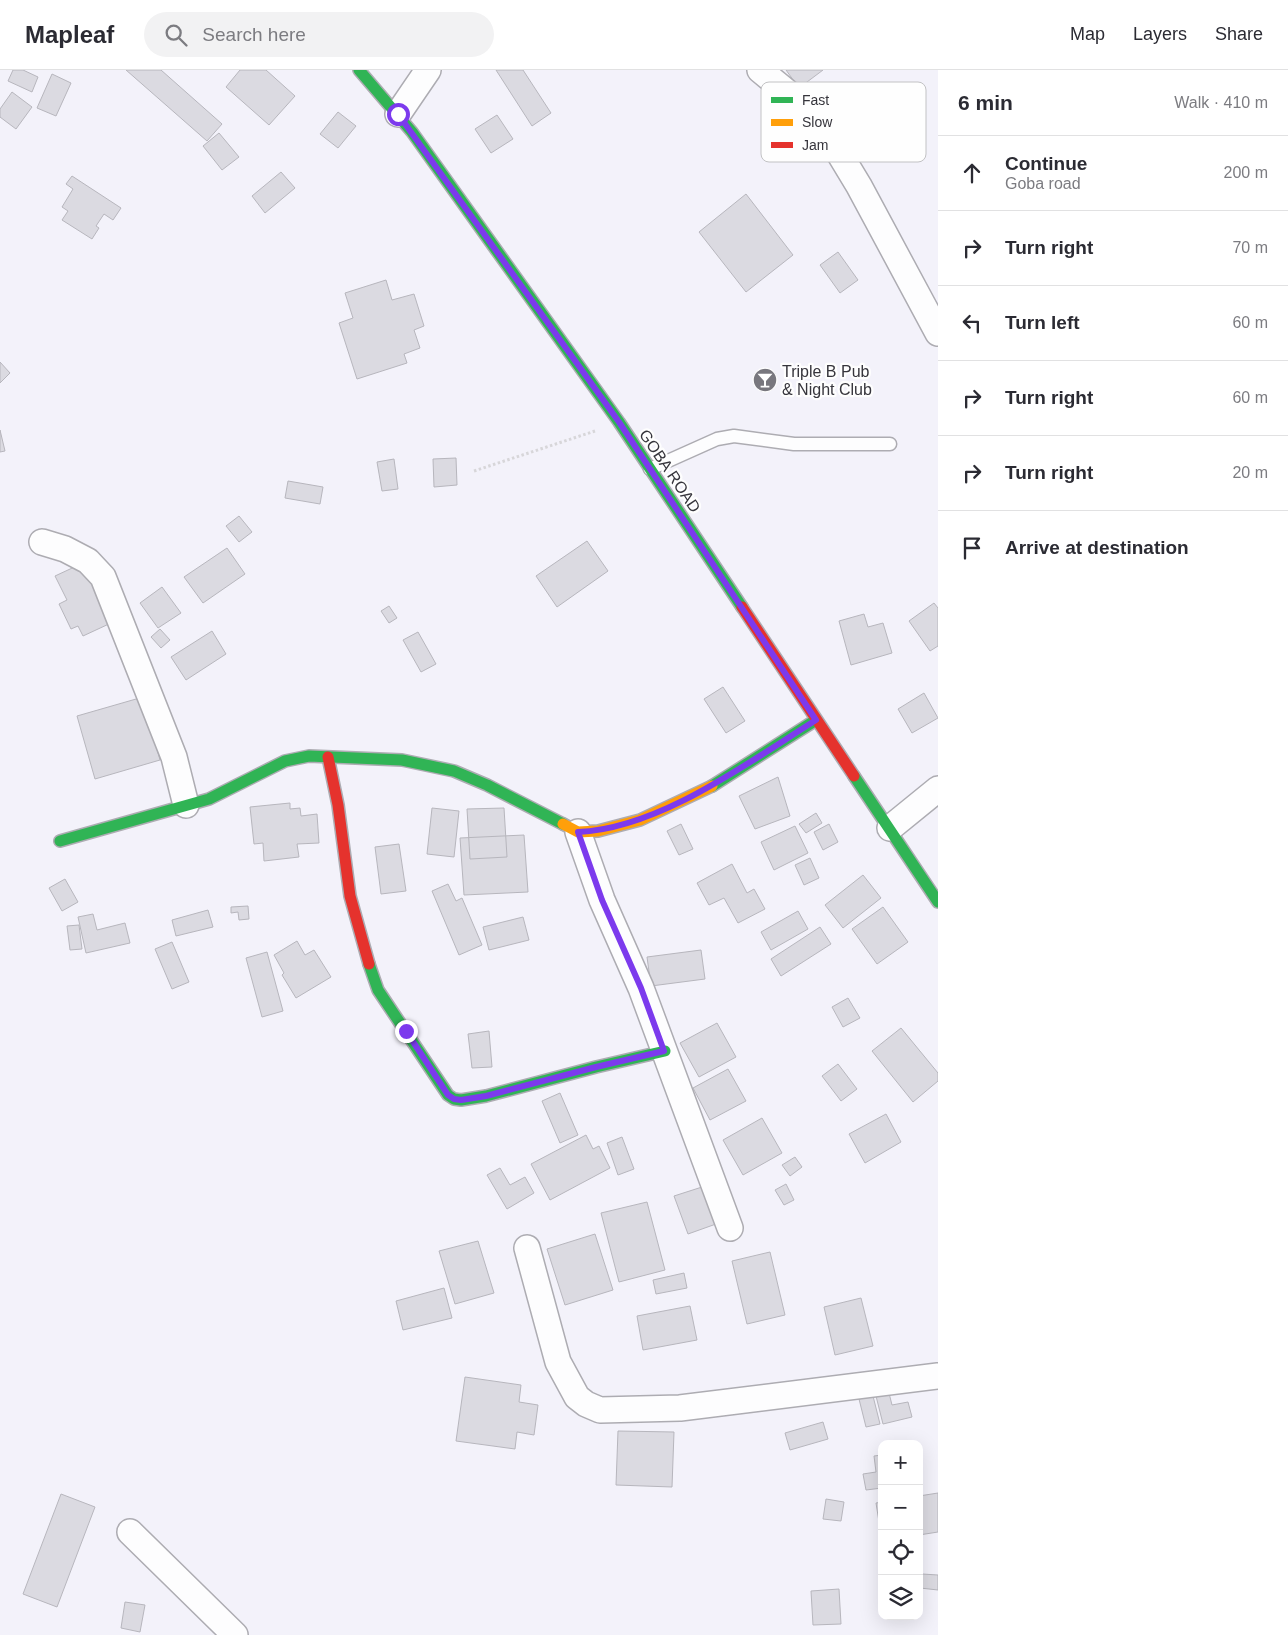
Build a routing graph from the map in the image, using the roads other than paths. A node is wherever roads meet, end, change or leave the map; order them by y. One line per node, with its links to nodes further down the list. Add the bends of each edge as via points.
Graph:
1 (359, 70): 5 (street, GOBA ROAD)
2 (428, 70): 5 (street)
3 (760, 70): 4 (street)
4 (775, 82)
5 (398, 114): 9 (street, GOBA ROAD)
6 (844, 162): 7 (street)
7 (938, 333)
8 (890, 444): 9 (lane, via 794,444 734,436 717,439)
9 (650, 469): 11 (street, GOBA ROAD)
10 (42, 542): 14 (street, via 88,561 103,577 174,757)
11 (816, 720): 15 (street, GOBA ROAD); 16 (street, via 707,789 640,820 598,831)
12 (328, 757): 14 (street, via 309,756 285,761 209,799); 16 (street, via 402,760 454,771); 19 (street, via 338,804 350,896 378,990 448,1095 461,1100 486,1096)
13 (938, 789): 15 (street)
14 (186, 805): 17 (street)
15 (890, 828): 18 (street, GOBA ROAD)
16 (578, 832): 19 (street, via 602,900 641,988)
17 (60, 841)
18 (938, 902)
19 (664, 1051): 20 (street)
20 (730, 1228)
21 (527, 1248): 22 (street, via 558,1362 577,1397 600,1410 680,1408)
22 (938, 1376)
23 (130, 1532): 24 (street)
24 (226, 1630)

